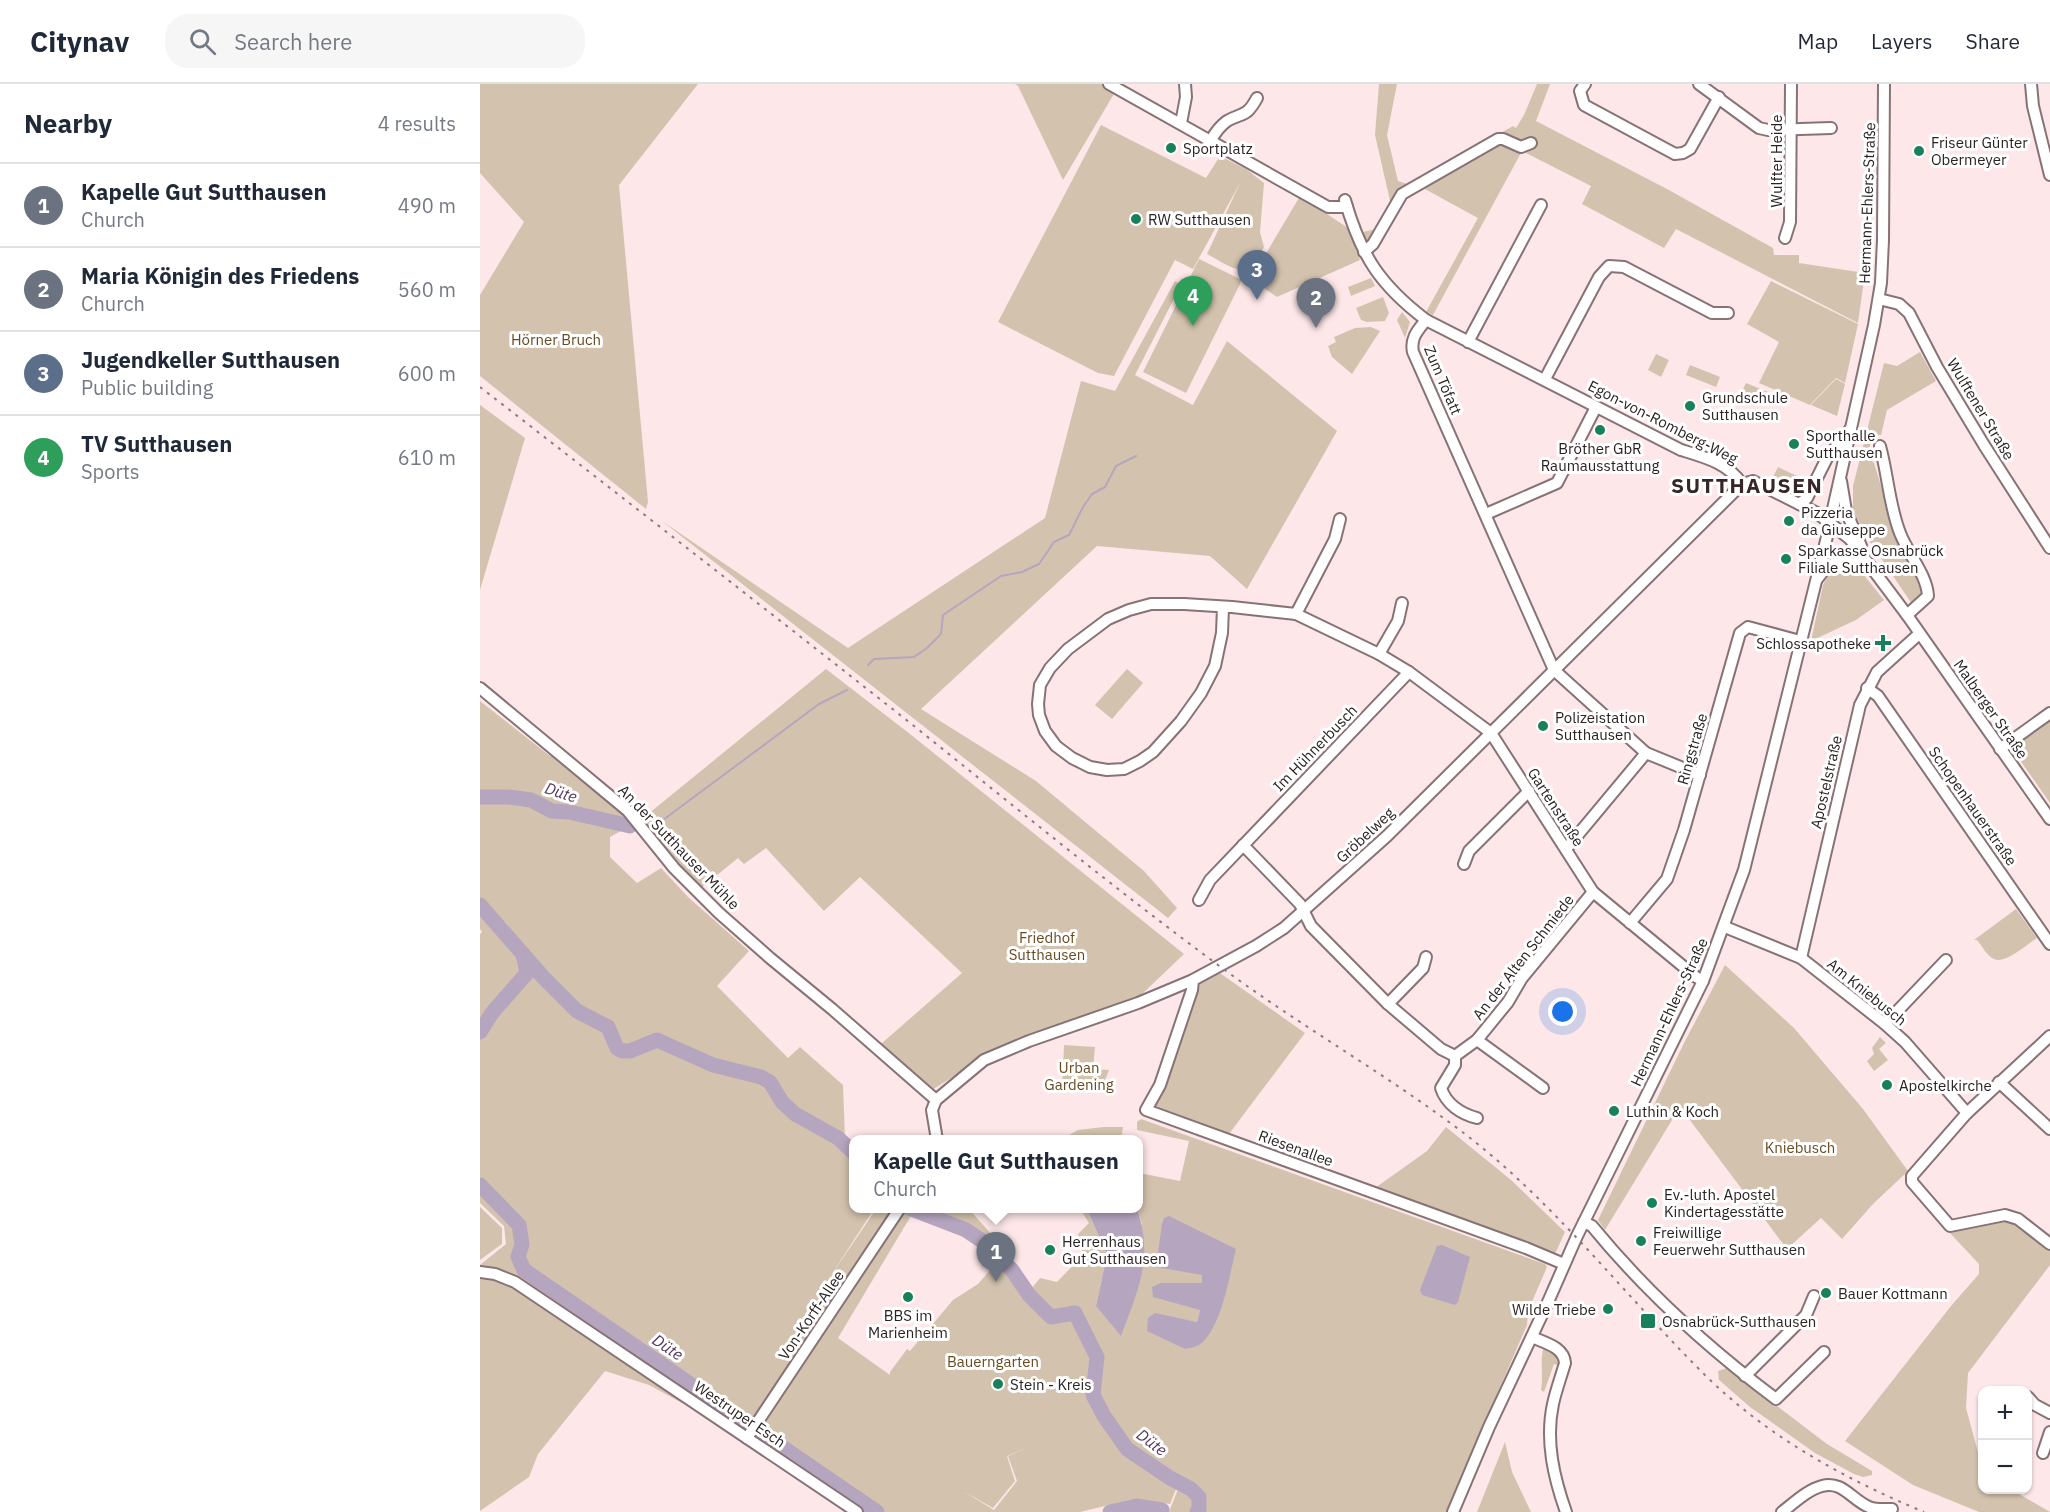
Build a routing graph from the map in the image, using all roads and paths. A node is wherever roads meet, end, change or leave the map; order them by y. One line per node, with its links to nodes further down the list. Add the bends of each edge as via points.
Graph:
1 (1109, 84): 10 (street)
2 (1185, 84): 10 (street)
3 (1584, 84): 8 (street, via 1584,105 1675,154 1690,149)
4 (1699, 84): 8 (street)
5 (1791, 84): 12 (street, Wulfter Heide)
6 (1884, 84): 19 (street, Hermann-Ehlers-Straße)
7 (2031, 84): 15 (street)
8 (1719, 97): 12 (street, via 1759,128)
9 (1257, 98): 13 (street, via 1242,116 1218,128)
10 (1180, 123): 13 (street)
11 (1831, 128): 12 (street)
12 (1791, 130): 17 (street, Wulfter Heide, via 1790,222)
13 (1211, 140): 18 (street, via 1328,207 1346,204)
14 (1531, 143): 18 (street, via 1521,147 1498,139 1402,194 1373,244)
15 (2050, 175)
16 (1541, 205): 22 (street)
17 (1785, 238)
18 (1364, 252): 21 (street, via 1380,278)
19 (1879, 299): 25 (street, Hermann-Ehlers-Straße); 33 (street, Wulftener Straße, via 1899,304 1909,313 1949,387)
20 (1728, 313): 23 (street, via 1712,313 1624,267 1609,266 1599,277)
21 (1426, 320): 22 (street, Egon-von-Romberg-Weg); 30 (street, Zum Töfatt, via 1413,338 1413,352)
22 (1468, 342): 23 (street, Egon-von-Romberg-Weg)
23 (1545, 379): 24 (street, Egon-von-Romberg-Weg)
24 (1596, 407): 28 (street, Egon-von-Romberg-Weg, via 1680,450 1730,469); 30 (street, via 1557,483)
25 (1852, 428): 27 (street, Hermann-Ehlers-Straße); 29 (street, Hermann-Ehlers-Straße, via 1827,458 1807,498)
26 (1880, 446): 39 (street, via 1900,533 1927,585 1928,596)
27 (1840, 477): 32 (street, Hermann-Ehlers-Straße); 34 (street, via 1849,521)
28 (1742, 484): 29 (street, Egon-von-Romberg-Weg, via 1753,481); 43 (street, Gröbelweg)
29 (1799, 504): 32 (street, Egon-von-Romberg-Weg)
30 (1486, 514): 43 (street, Zum Töfatt)
31 (1340, 519): 38 (street, via 1335,539)
32 (1829, 522): 34 (street, Malberger Straße, via 1850,539); 35 (street, Hermann-Ehlers-Straße)
33 (2050, 548)
34 (1870, 565): 35 (street, via 1839,560 1822,571); 39 (street, Malberger Straße)
35 (1815, 583): 41 (street, Hermann-Ehlers-Straße)
36 (1402, 603): 42 (street, via 1398,621)
37 (1223, 607): 37 (street, Gartenstraße, via 1151,604 1119,614 1087,634 1050,668 1040,685 1040,715 1056,746 1090,767 1107,770 1124,769 1154,752 1201,693 1215,666); 38 (street, Gartenstraße)
38 (1296, 615): 42 (street, Gartenstraße)
39 (1907, 615): 40 (street, Malberger Straße)
40 (1919, 634): 46 (street, Apostelstraße, via 1877,672); 49 (street, Malberger Straße)
41 (1800, 641): 51 (street, Ringstraße, via 1748,627 1740,633); 61 (street, Hermann-Ehlers-Straße, via 1747,859)
42 (1379, 654): 44 (street, Gartenstraße)
43 (1554, 670): 48 (street, Gröbelweg); 50 (street)
44 (1409, 672): 48 (street, Gartenstraße); 54 (street, Im Hühnerbusch)
45 (480, 688): 75 (street, An der Sutthauser Mühle, via 628,811 674,868 719,913)
46 (1867, 688): 62 (street, Schopenhauerstraße, via 1878,696); 64 (street, Apostelstraße)
47 (2050, 713): 49 (street)
48 (1491, 733): 52 (street, Gartenstraße); 59 (street, Gröbelweg)
49 (2000, 749): 53 (street, Malberger Straße)
50 (1646, 753): 51 (street); 55 (street)
51 (1700, 775): 60 (street, Ringstraße, via 1667,879)
52 (1528, 791): 55 (street, Gartenstraße); 56 (street, via 1469,851)
53 (2050, 819)
54 (1243, 845): 58 (street, Im Hühnerbusch, via 1210,880); 59 (street)
55 (1566, 849): 57 (street, Gartenstraße)
56 (1464, 864)
57 (1593, 892): 60 (street, Gartenstraße); 71 (street, An der Alten Schmiede)
58 (1199, 900)
59 (1304, 912): 66 (street, Gröbelweg, via 1272,937); 68 (street, via 1311,926)
60 (1630, 923): 67 (street, Gartenstraße)
61 (1725, 927): 64 (street, Am Kniebusch); 67 (street, Hermann-Ehlers-Straße)
62 (2050, 944)
63 (1426, 957): 68 (street, via 1423,968)
64 (1801, 958): 69 (street, Am Kniebusch)
65 (1946, 960): 69 (street)
66 (1193, 980): 75 (street, Gröbelweg, via 999,1053 971,1069); 83 (street, Riesenallee, via 1161,1085 1146,1110)
67 (1703, 981): 81 (street, Hermann-Ehlers-Straße)
68 (1388, 1004): 72 (street)
69 (1885, 1024): 76 (street, Am Kniebusch)
70 (2050, 1036): 73 (street)
71 (1477, 1040): 72 (street, An der Alten Schmiede); 74 (street, An der Alten Schmiede)
72 (1455, 1056): 77 (street, via 1455,1065 1440,1088 1444,1099)
73 (1999, 1082): 76 (street); 78 (street)
74 (1543, 1088)
75 (936, 1100): 79 (street, via 932,1110)
76 (1967, 1113): 82 (street, via 1912,1176 1912,1182 1950,1226 2005,1215 2018,1219)
77 (1477, 1118)
78 (2050, 1129)
79 (936, 1135)
80 (896, 1213): 91 (street, Von-Korff-Allee)
81 (1584, 1222): 83 (street, Hermann-Ehlers-Straße); 88 (street, via 1660,1301)
82 (2050, 1244)
83 (1564, 1264): 86 (street, Hermann-Ehlers-Straße)
84 (480, 1272): 91 (street, Westruper Esch, via 515,1282)
85 (1814, 1296): 88 (street, via 1806,1315)
86 (1532, 1337): 96 (street, Hermann-Ehlers-Straße); 97 (street, via 1557,1348 1565,1358 1550,1428 1552,1464)
87 (1824, 1352): 88 (street, via 1776,1399)
88 (1745, 1376)
89 (2032, 1402): 90 (street)
90 (2050, 1413)
91 (752, 1431): 95 (street, Westruper Esch)
92 (2050, 1432): 93 (street)
93 (2043, 1453)
94 (1892, 1509): 98 (street, via 1867,1506 1833,1485 1809,1492)
95 (857, 1512)
96 (1453, 1512)
97 (1566, 1512)
98 (1782, 1512)

